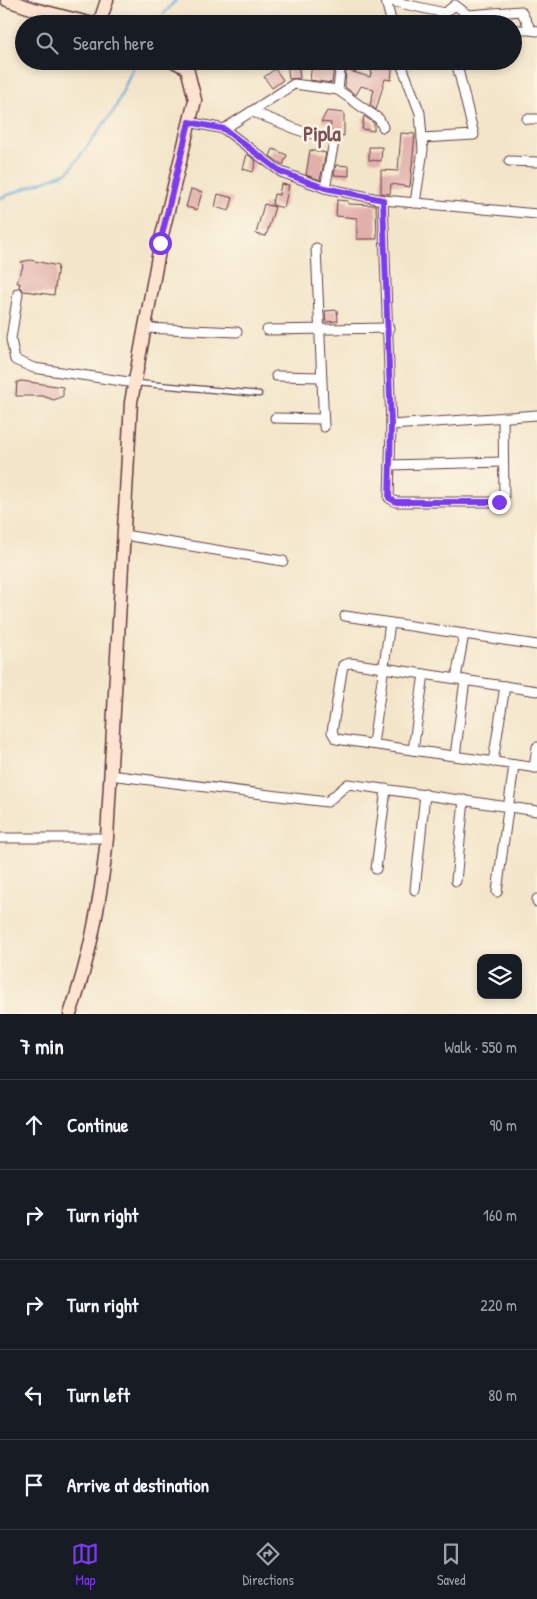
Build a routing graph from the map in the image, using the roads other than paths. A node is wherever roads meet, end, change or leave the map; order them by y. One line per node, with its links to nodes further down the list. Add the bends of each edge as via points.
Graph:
1 (7, 0): 7 (street)
2 (107, 0): 8 (street)
3 (386, 1): 5 (street); 9 (street)
4 (455, 2): 6 (street); 10 (street, via 468,15 520,10)
5 (414, 3): 6 (street)
6 (445, 13)
7 (61, 15)
8 (102, 15)
9 (390, 15)
10 (534, 30)
11 (187, 70): 19 (street, via 194,100)
12 (341, 70): 15 (street)
13 (403, 70): 22 (street, via 420,113)
14 (458, 70): 22 (street, via 474,134)
15 (338, 90): 16 (street, via 294,84); 20 (street, via 379,119)
16 (253, 112): 21 (street); 25 (street, via 301,131 331,138 334,142)
17 (527, 119): 18 (street)
18 (537, 119)
19 (189, 122): 21 (street); 31 (street, via 162,234)
20 (383, 127)
21 (224, 129): 25 (street, via 281,172)
22 (422, 138): 27 (street)
23 (510, 161): 24 (street)
24 (537, 162)
25 (325, 188): 26 (street)
26 (383, 200): 27 (street); 32 (street)
27 (415, 203): 28 (street)
28 (537, 214)
29 (316, 248): 33 (street)
30 (18, 292): 38 (street, via 11,339 15,360 34,368)
31 (145, 328): 35 (street); 38 (street)
32 (389, 328): 33 (street); 43 (street)
33 (319, 329): 34 (street); 37 (street)
34 (267, 330)
35 (237, 332)
36 (276, 376): 37 (street)
37 (321, 377): 42 (street, via 323,423)
38 (135, 383): 39 (lane); 46 (street)
39 (260, 394)
40 (537, 415): 41 (street)
41 (503, 417): 43 (street); 44 (street)
42 (275, 418)
43 (391, 425): 45 (street)
44 (504, 462): 45 (street); 45 (street, via 504,498 499,502 396,502 389,498)
45 (390, 465)
46 (124, 535): 47 (street); 64 (street)
47 (283, 561)
48 (345, 616): 49 (street)
49 (390, 623): 50 (street); 52 (street)
50 (464, 634): 51 (street); 54 (street)
51 (537, 645)
52 (384, 668): 53 (street); 57 (street); 57 (street, via 350,663 343,665 332,732 336,739)
53 (424, 674): 54 (street); 59 (street)
54 (460, 679): 55 (street); 60 (street)
55 (505, 686): 56 (street); 61 (street)
56 (537, 690)
57 (373, 744): 59 (street)
58 (537, 746): 63 (street)
59 (413, 750): 60 (street)
60 (455, 756): 61 (street)
61 (493, 762): 62 (street)
62 (514, 765): 63 (street); 68 (street)
63 (536, 768)
64 (110, 775): 65 (street, via 327,802 348,784); 71 (street)
65 (386, 789): 66 (street); 72 (street)
66 (425, 794): 67 (street); 74 (street)
67 (464, 800): 68 (street); 73 (street)
68 (508, 806): 69 (street); 75 (street)
69 (537, 811)
70 (0, 838): 71 (street)
71 (107, 838): 76 (street, via 100,904 81,984)
72 (376, 869)
73 (456, 881)
74 (415, 890)
75 (497, 892)
76 (70, 1014)

